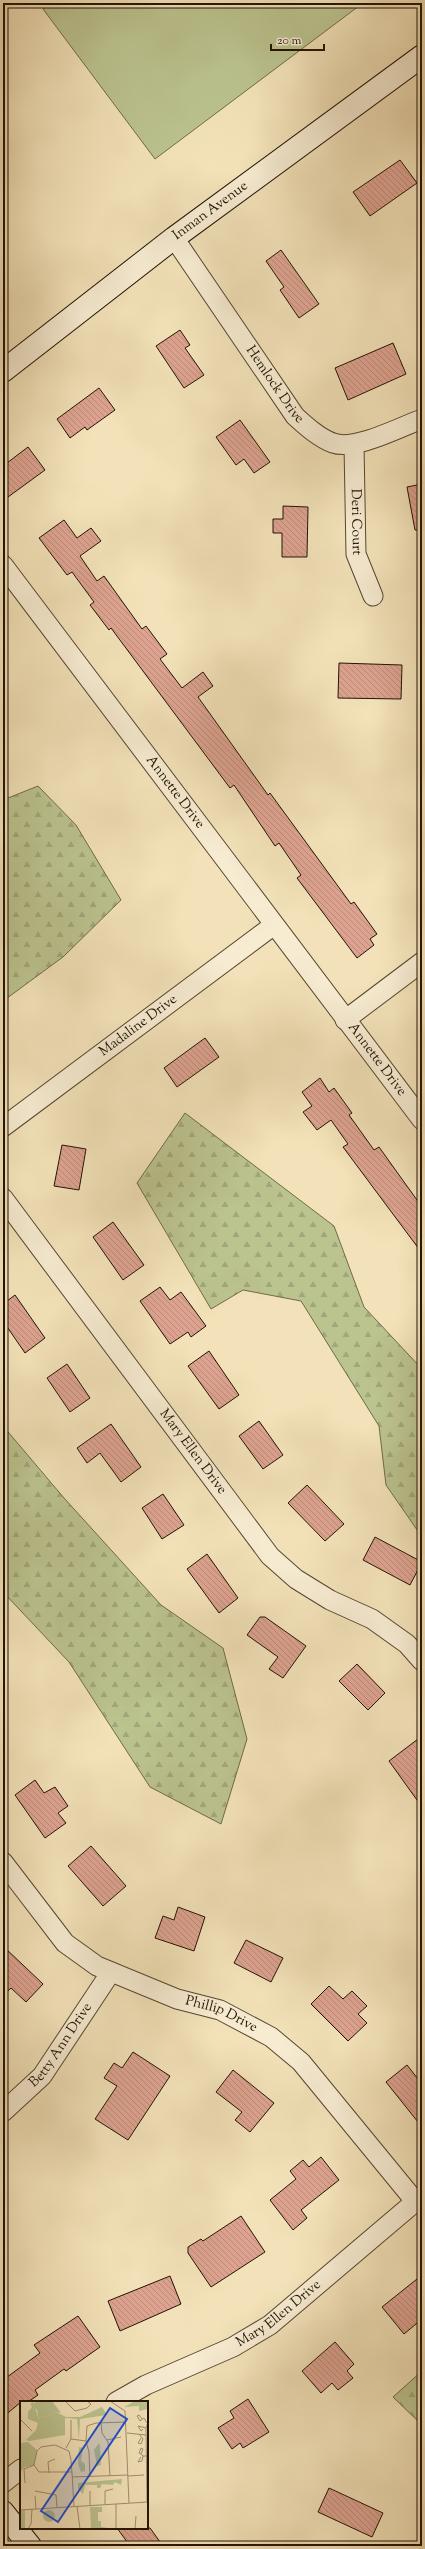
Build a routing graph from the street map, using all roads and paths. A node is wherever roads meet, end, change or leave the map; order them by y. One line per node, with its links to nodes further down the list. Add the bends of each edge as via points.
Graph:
1 (422, 56): 2 (main road, Inman Avenue)
2 (174, 238): 3 (main road, Inman Avenue); 5 (street, Hemlock Drive, via 295,416 334,444)
3 (3, 371)
4 (422, 418): 5 (street, Hemlock Drive)
5 (354, 445): 7 (street, Deri Court, via 356,554)
6 (3, 565): 8 (street, Annette Drive)
7 (373, 596)
8 (274, 925): 10 (street, Annette Drive); 12 (street, Madaline Drive)
9 (422, 962): 10 (street, Annette Drive)
10 (345, 1020): 11 (street, Annette Drive)
11 (422, 1120)
12 (3, 1127)
13 (3, 1198): 14 (street, Mary Ellen Drive, via 270,1556 296,1579 384,1627 407,1644)
14 (422, 1661)
15 (3, 1862): 16 (street, Phillip Drive, via 65,1943 97,1966)
16 (111, 1972): 17 (street, Betty Ann Drive, via 42,2076); 18 (street, Phillip Drive, via 177,1999 220,2010 271,2037 301,2062)
17 (3, 2112)
18 (419, 2199): 19 (street, Mary Ellen Drive, via 270,2325 233,2347 146,2385)
19 (118, 2401)
20 (20, 2470): 21 (street)
21 (3, 2483)
22 (3, 2512): 23 (main road)
23 (30, 2546)

